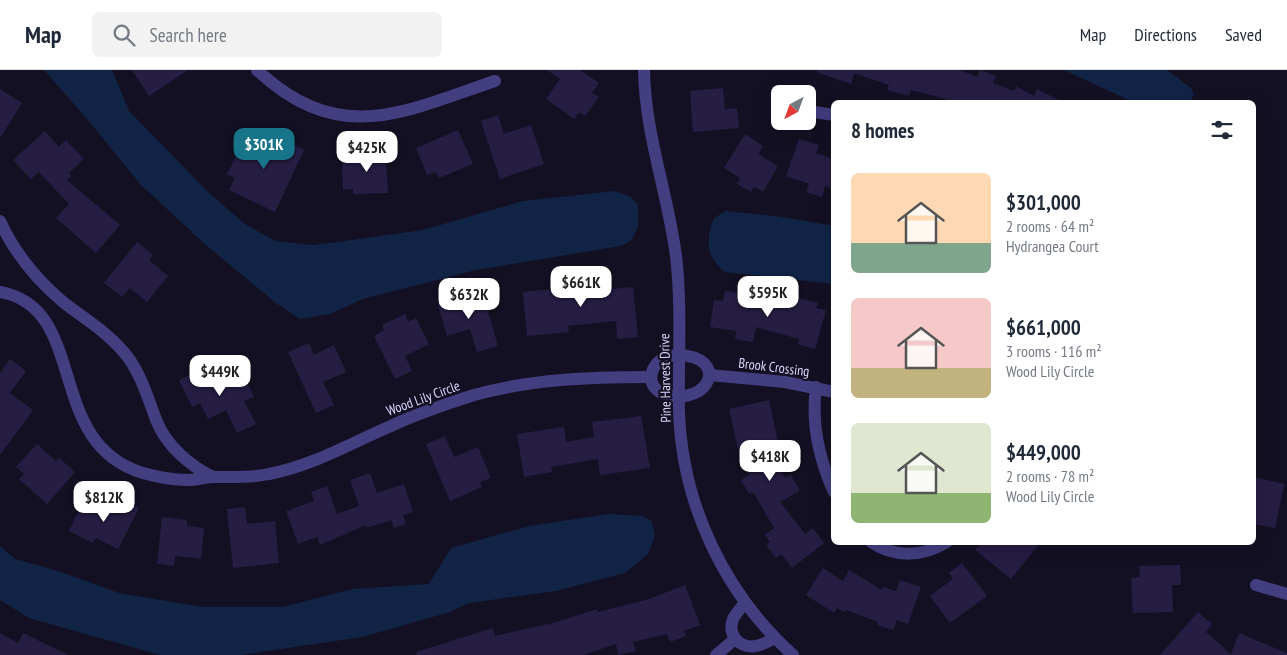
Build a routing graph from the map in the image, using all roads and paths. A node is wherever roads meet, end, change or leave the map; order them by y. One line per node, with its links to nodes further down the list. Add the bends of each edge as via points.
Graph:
1 (257, 70): 3 (street, via 285,94 303,104 357,117 395,114)
2 (644, 70): 8 (street, Pine Harvest Drive, via 654,152 676,254)
3 (495, 81)
4 (816, 112): 5 (street)
5 (831, 115)
6 (0, 221): 14 (street, via 14,248 45,284 121,349 142,380 157,422 176,450)
7 (0, 292): 14 (street, Wood Lily Circle, via 26,303 43,316 54,336 79,414 90,435 108,454 132,468 156,476 187,480)
8 (679, 355): 9 (street, via 698,358); 10 (street, via 660,361 652,369); 13 (street, Pine Harvest Drive)
9 (709, 375): 11 (street, Brook Crossing); 13 (street, via 707,384 698,392)
10 (650, 377): 13 (street, via 653,386 661,393); 14 (street, Wood Lily Circle, via 562,379 499,389 422,412 285,470 248,477)
11 (816, 387): 12 (street, Brook Crossing); 15 (street, via 816,432)
12 (831, 391)
13 (679, 396): 20 (street, Pine Harvest Drive, via 681,436 694,502 720,562)
14 (213, 477)
15 (831, 486)
16 (876, 545): 17 (street, via 905,554 928,552)
17 (941, 545)
18 (1256, 585): 19 (street)
19 (1287, 594)
20 (745, 603): 21 (street, Pine Harvest Drive); 22 (street, via 731,626)
21 (775, 638): 22 (street, via 749,647); 24 (street, Pine Harvest Drive)
22 (735, 639): 23 (street)
23 (716, 655)
24 (793, 655)

